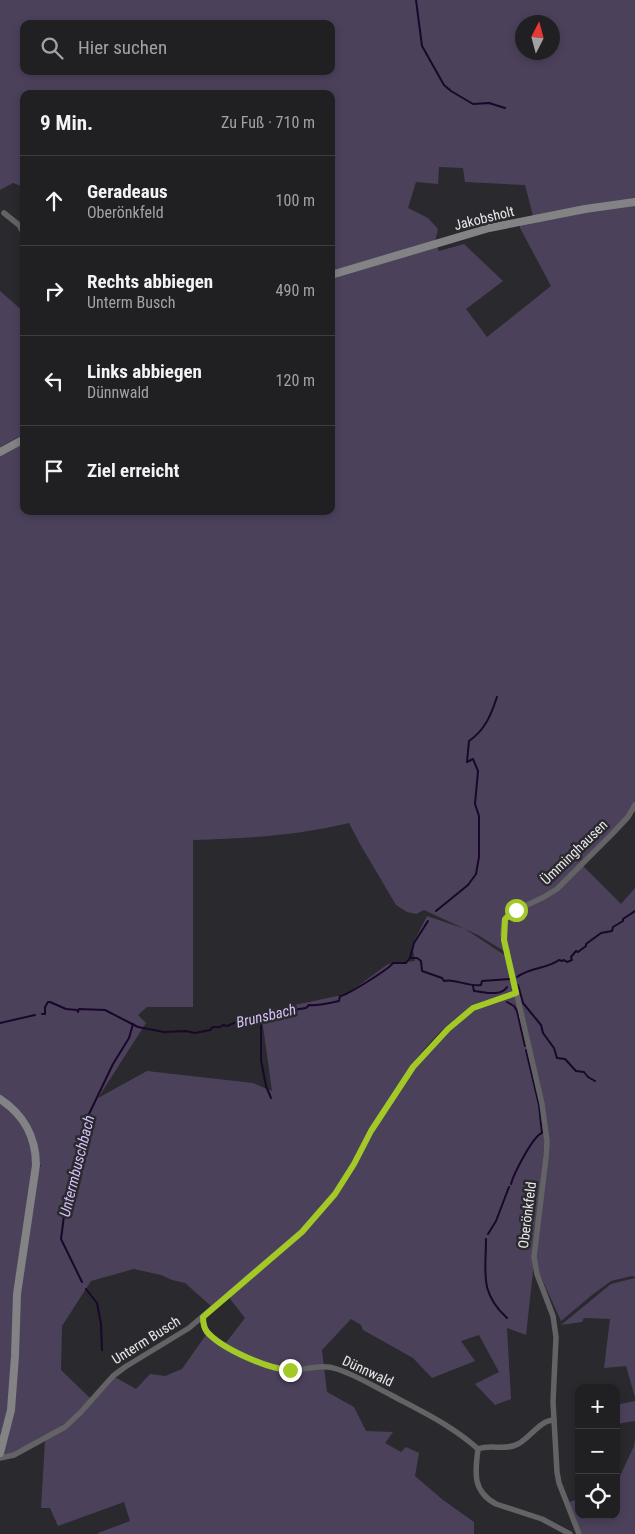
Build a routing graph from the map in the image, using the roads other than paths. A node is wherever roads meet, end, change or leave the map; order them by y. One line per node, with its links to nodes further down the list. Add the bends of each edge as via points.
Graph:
1 (635, 202): 4 (street, Jakobsholt, via 489,228)
2 (4, 213): 3 (street)
3 (20, 227)
4 (335, 274)
5 (20, 441): 6 (street)
6 (0, 452)
7 (635, 805): 8 (street, Ümminghausen, via 628,817 557,889 508,914)
8 (504, 927): 9 (street, Oberönkfeld)
9 (516, 993): 11 (street, Unterm Busch, via 473,1008 448,1029 413,1067 335,1194 302,1232); 12 (street, Oberönkfeld, via 545,1126 546,1157 534,1256 556,1337)
10 (0, 1099): 14 (street, via 17,1112 27,1127 36,1154 17,1294 11,1410)
11 (203, 1317): 13 (street, Dünnwald, via 208,1332 250,1359 284,1370 320,1366 340,1370 458,1432); 15 (street, Unterm Busch, via 113,1376 65,1427 14,1456)
12 (554, 1420): 13 (street, via 544,1422 516,1445); 17 (street, Oberönkfeld, via 559,1483)
13 (478, 1449): 16 (street, via 474,1475 490,1500 542,1519)
14 (0, 1454)
15 (0, 1458)
16 (570, 1534)
17 (579, 1534)

